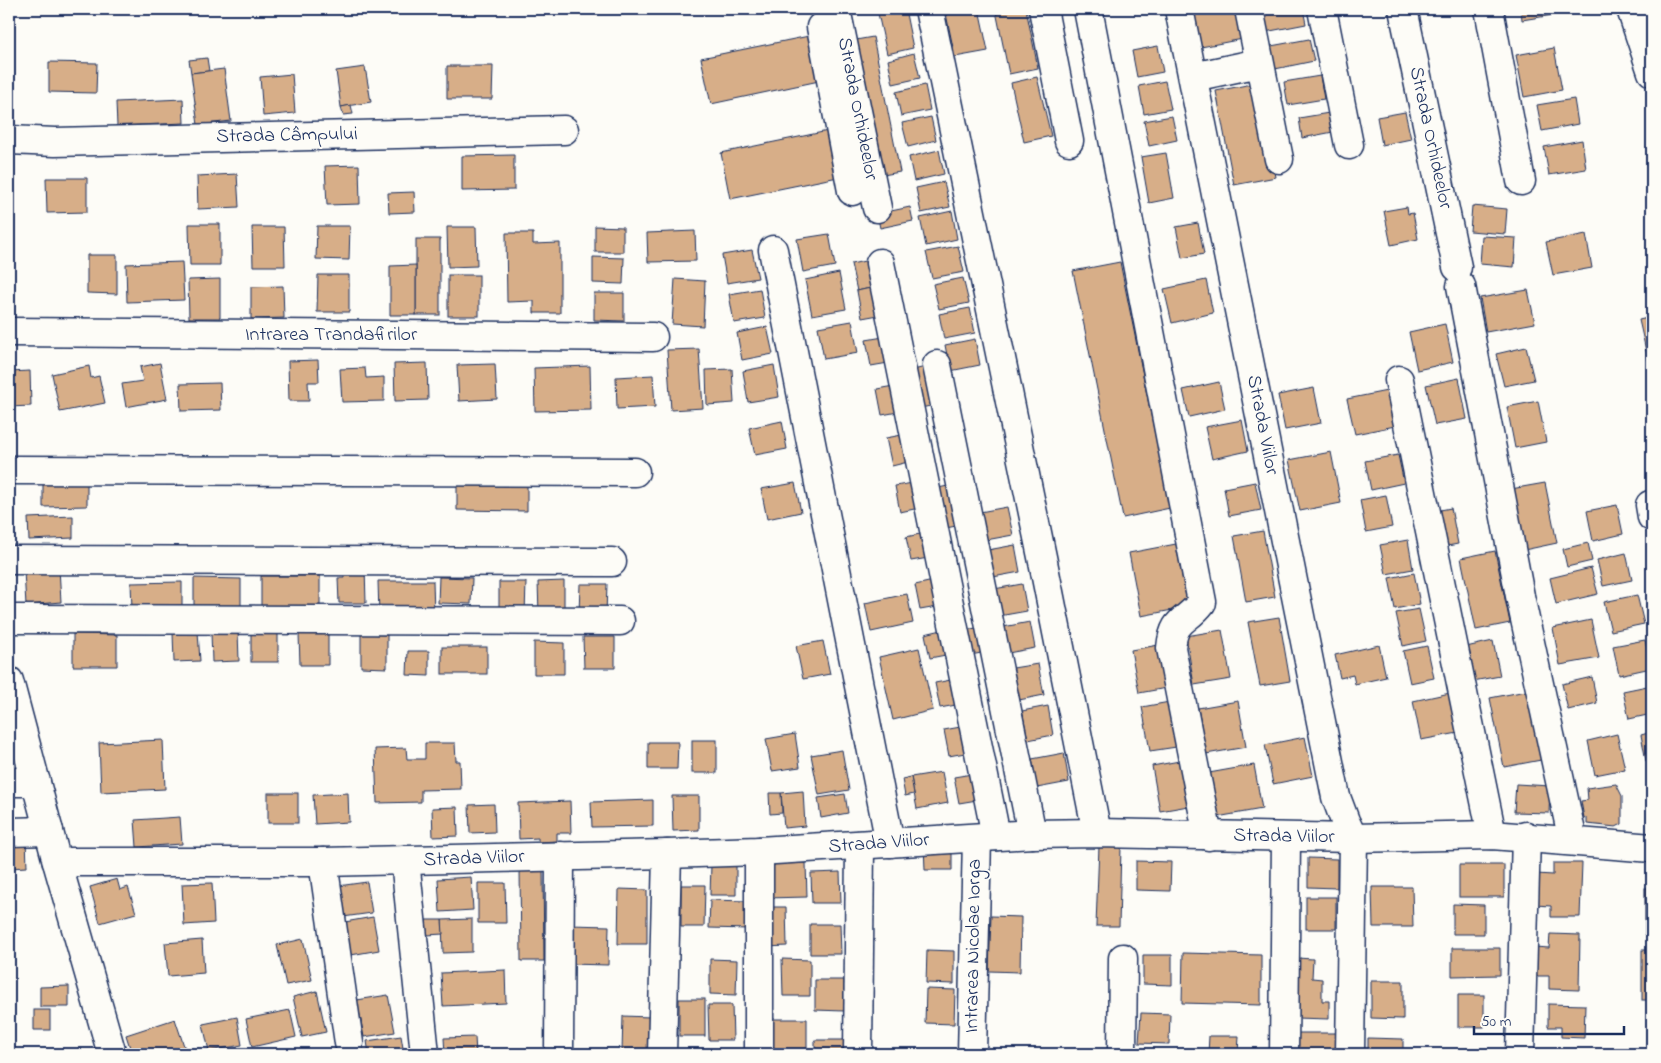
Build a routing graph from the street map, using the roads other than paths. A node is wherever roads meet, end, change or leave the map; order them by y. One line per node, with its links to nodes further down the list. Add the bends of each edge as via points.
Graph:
1 (818, 9): 21 (street)
2 (836, 9): 22 (street, Strada Orhideelor)
3 (929, 9): 40 (street)
4 (1043, 9): 17 (street)
5 (1088, 9): 43 (street, via 1202,602 1181,620 1173,633 1171,648)
6 (1179, 9): 14 (street, Strada Viilor)
7 (1248, 9): 12 (street)
8 (1322, 9): 18 (street)
9 (1403, 9): 48 (street, Strada Orhideelor, via 1459,276 1520,596)
10 (1489, 9): 20 (street)
11 (1631, 9): 13 (street)
12 (1259, 63): 14 (street); 19 (street)
13 (1652, 72)
14 (1193, 77): 47 (street, Strada Viilor, via 1336,797)
15 (564, 130): 16 (street, Strada Câmpului, via 55,142)
16 (9, 140)
17 (1069, 141)
18 (1350, 146)
19 (1279, 160)
20 (1521, 181)
21 (852, 190)
22 (877, 208)
23 (773, 250): 49 (street)
24 (880, 263): 45 (street, Intrarea Nicolae Iorga)
25 (9, 332): 26 (street, Intrarea Trandafirilor)
26 (653, 337)
27 (937, 364): 41 (street)
28 (1399, 380): 42 (street)
29 (9, 470): 30 (street)
30 (635, 472)
31 (9, 560): 32 (street)
32 (612, 562)
33 (9, 620): 34 (street)
34 (620, 621)
35 (9, 682): 37 (street)
36 (9, 782): 37 (street)
37 (36, 782): 38 (street)
38 (49, 831): 39 (street); 56 (street)
39 (9, 832)
40 (1097, 833): 41 (street, Strada Viilor); 43 (street, Strada Viilor)
41 (1032, 834): 45 (street, Strada Viilor)
42 (1492, 834): 44 (street, Strada Viilor); 47 (street, Strada Viilor)
43 (1208, 836): 46 (street, Strada Viilor)
44 (1526, 836): 48 (street, Strada Viilor); 70 (street)
45 (986, 837): 49 (street, Strada Viilor); 66 (street, Intrarea Nicolae Iorga)
46 (1286, 838): 47 (street, Strada Viilor); 68 (street)
47 (1353, 838): 69 (street)
48 (1573, 841): 51 (street, Strada Viilor)
49 (890, 843): 50 (street, Strada Viilor)
50 (860, 845): 52 (street, Strada Viilor); 65 (street)
51 (1652, 848)
52 (759, 851): 53 (street, Strada Viilor); 64 (street)
53 (667, 854): 54 (street, Strada Viilor); 63 (street)
54 (560, 856): 55 (street, Strada Viilor); 62 (street)
55 (404, 860): 57 (street, Strada Viilor); 61 (street, Strada Viilor)
56 (57, 862): 57 (street, Strada Viilor); 60 (street)
57 (323, 862): 59 (street)
58 (1123, 958): 67 (street)
59 (349, 1043)
60 (112, 1054)
61 (424, 1054)
62 (560, 1054)
63 (662, 1054)
64 (758, 1054)
65 (858, 1054)
66 (972, 1054)
67 (1122, 1054)
68 (1284, 1054)
69 (1350, 1054)
70 (1520, 1054)

